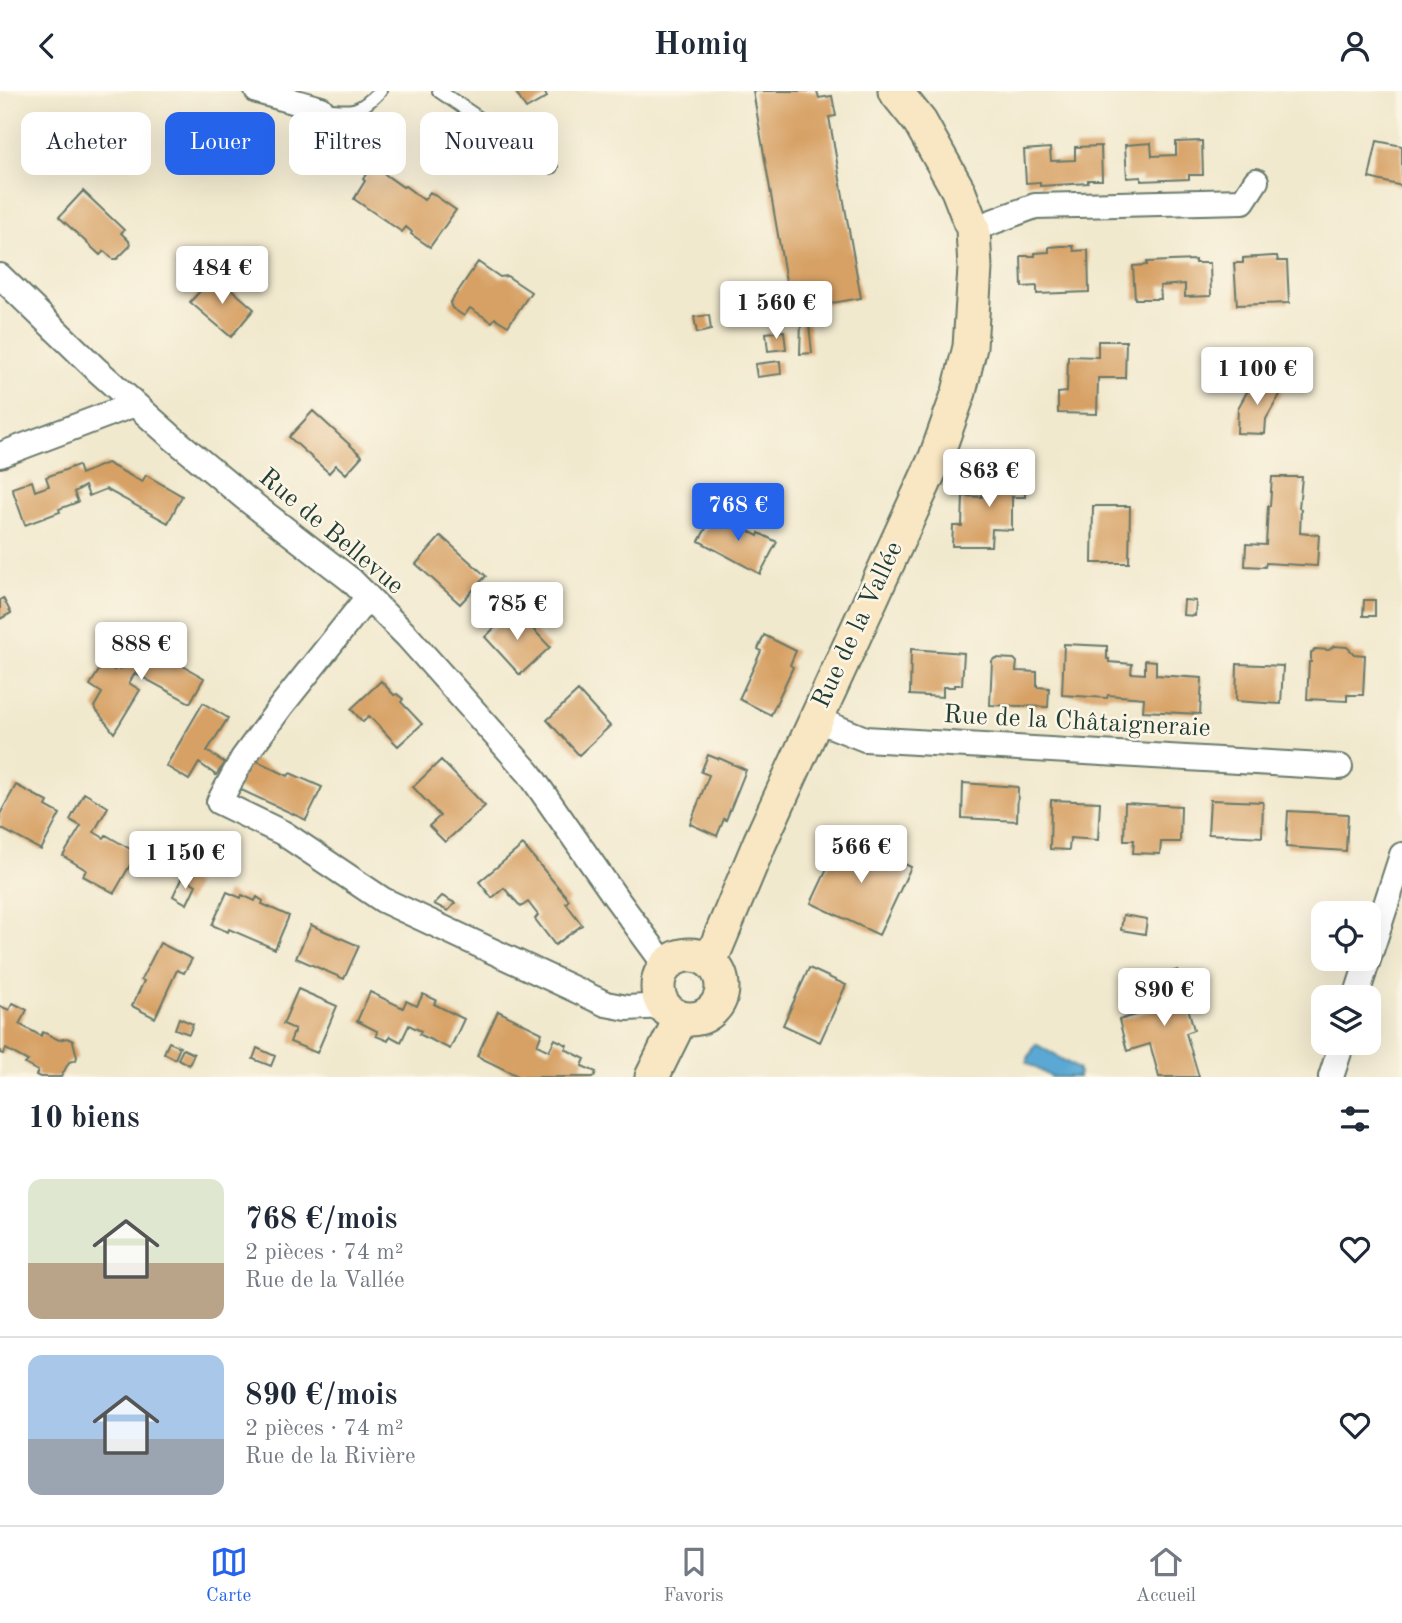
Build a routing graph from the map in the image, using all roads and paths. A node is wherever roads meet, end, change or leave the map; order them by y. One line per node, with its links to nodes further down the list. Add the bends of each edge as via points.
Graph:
1 (257, 91): 5 (street)
2 (380, 91): 5 (lane, via 366,106 348,111)
3 (439, 91): 6 (lane)
4 (895, 91): 8 (street, Rue de la Vallée, via 920,122 958,190)
5 (321, 109)
6 (470, 112)
7 (1256, 181): 8 (street, via 1243,201 1035,206)
8 (973, 229): 13 (street, Rue de la Vallée, via 973,313 959,392 936,457)
9 (0, 276): 10 (street, Rue de Bellevue)
10 (135, 404): 11 (street); 12 (street, Rue de Bellevue)
11 (0, 456)
12 (368, 597): 17 (street, Rue de Bellevue, via 529,773); 19 (street, via 243,758 219,803 283,833 383,900 606,1004)
13 (815, 719): 14 (street, Rue de la Châtaigneraie, via 865,739); 16 (street, Rue de la Vallée)
14 (1340, 767)
15 (1402, 855): 18 (street)
16 (710, 962): 17 (street, via 692,955); 19 (street, via 721,980 718,1002 692,1019)
17 (666, 966): 19 (street, via 660,975 659,996)
18 (1360, 985)
19 (673, 1012): 21 (street)
20 (1338, 1055): 22 (street)
21 (652, 1077)
22 (1331, 1077)

